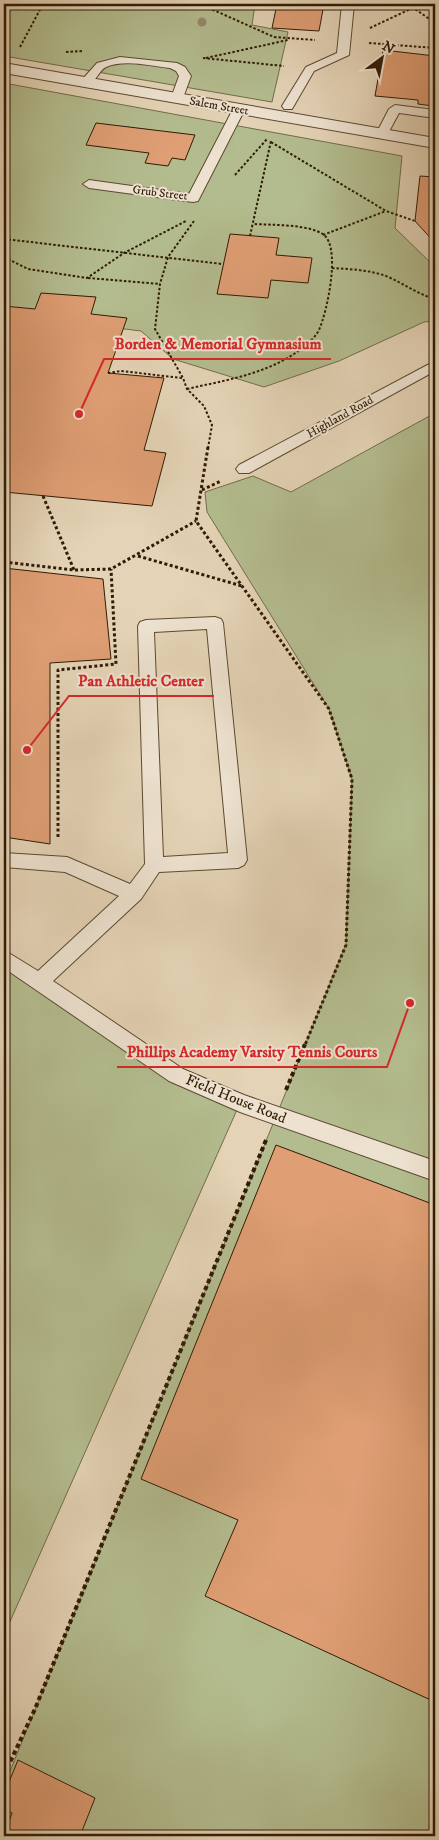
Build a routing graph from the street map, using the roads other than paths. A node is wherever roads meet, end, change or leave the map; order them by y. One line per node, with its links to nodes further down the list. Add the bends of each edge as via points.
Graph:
1 (348, 4): 5 (lane, via 343,54 310,69)
2 (4, 68): 3 (street, Salem Street)
3 (86, 82): 4 (street, Salem Street); 4 (lane, via 101,65 114,61 166,64 178,67 186,76)
4 (177, 98): 6 (street, Salem Street)
5 (288, 106)
6 (239, 110): 8 (street, Salem Street); 10 (lane, Grub Street, via 194,198)
7 (435, 114): 8 (lane, via 395,109)
8 (382, 134): 9 (street, Salem Street)
9 (435, 143)
10 (89, 184)
11 (435, 365): 12 (lane, Highland Road)
12 (244, 469)
13 (4, 860): 15 (lane, via 67,865)
14 (154, 865): 14 (lane, via 146,626 215,623 238,860); 15 (lane)
15 (134, 894): 17 (lane)
16 (4, 958): 17 (lane, Field House Road)
17 (39, 982): 18 (lane, Field House Road, via 176,1075 240,1103)
18 (435, 1171)

